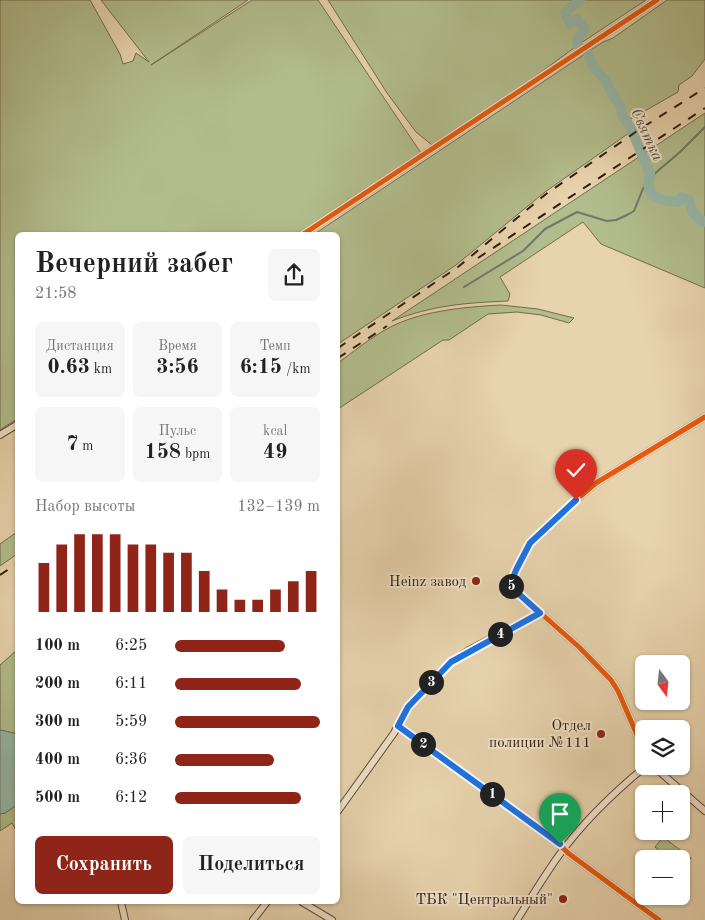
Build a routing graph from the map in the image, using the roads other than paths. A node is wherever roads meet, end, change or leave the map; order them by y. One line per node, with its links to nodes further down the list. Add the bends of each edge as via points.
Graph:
1 (657, 0): 2 (street)
2 (307, 232)
3 (705, 417): 6 (street, via 596,483 530,543 510,586)
4 (15, 426): 5 (street)
5 (0, 436)
6 (540, 613): 7 (street, via 451,662 408,707); 8 (street, via 611,680)
7 (398, 726): 11 (street); 13 (street)
8 (635, 731)
9 (636, 775): 13 (street, via 599,808)
10 (663, 775): 12 (street)
11 (340, 808)
12 (705, 812)
13 (564, 849): 20 (street); 21 (street)
14 (121, 904): 17 (street)
15 (265, 904): 18 (street)
16 (305, 904): 19 (street)
17 (125, 920)
18 (253, 920)
19 (332, 920)
20 (517, 920)
21 (659, 920)

